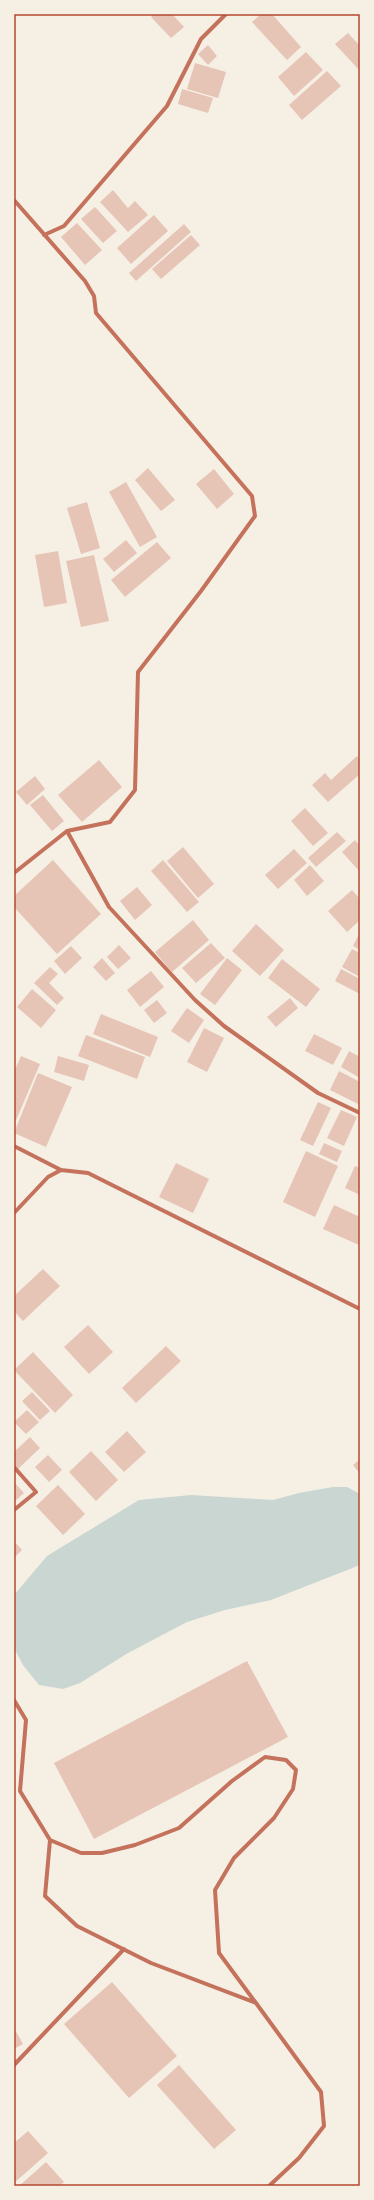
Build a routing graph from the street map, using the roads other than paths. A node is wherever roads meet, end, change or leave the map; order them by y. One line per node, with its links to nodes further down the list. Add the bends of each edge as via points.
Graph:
1 (226, 14): 3 (street, via 201,39 167,106 64,226)
2 (14, 200): 3 (street)
3 (44, 235): 4 (street, via 88,286 94,296 96,313 252,496 255,516 138,672 135,790 110,822)
4 (67, 830): 5 (street); 6 (street, via 109,906 195,1000 224,1026 318,1094)
5 (14, 873)
6 (360, 1113)
7 (14, 1146): 8 (street)
8 (61, 1170): 9 (street, via 48,1177); 10 (street, via 88,1173)
9 (14, 1213)
10 (360, 1309)
11 (14, 1466): 12 (street, via 36,1492)
12 (14, 1510)
13 (14, 1700): 14 (street, via 26,1720 20,1792)
14 (50, 1840): 15 (street, via 45,1896 77,1926); 16 (street, via 81,1853 102,1853 135,1845 179,1828 232,1780 265,1757 286,1760 296,1770 293,1790 274,1818 234,1858 215,1890 219,1953)
15 (124, 1949): 16 (street, via 151,1963); 17 (street)
16 (256, 2003): 18 (street, via 322,2092 324,2126 299,2158)
17 (14, 2065)
18 (269, 2186)

